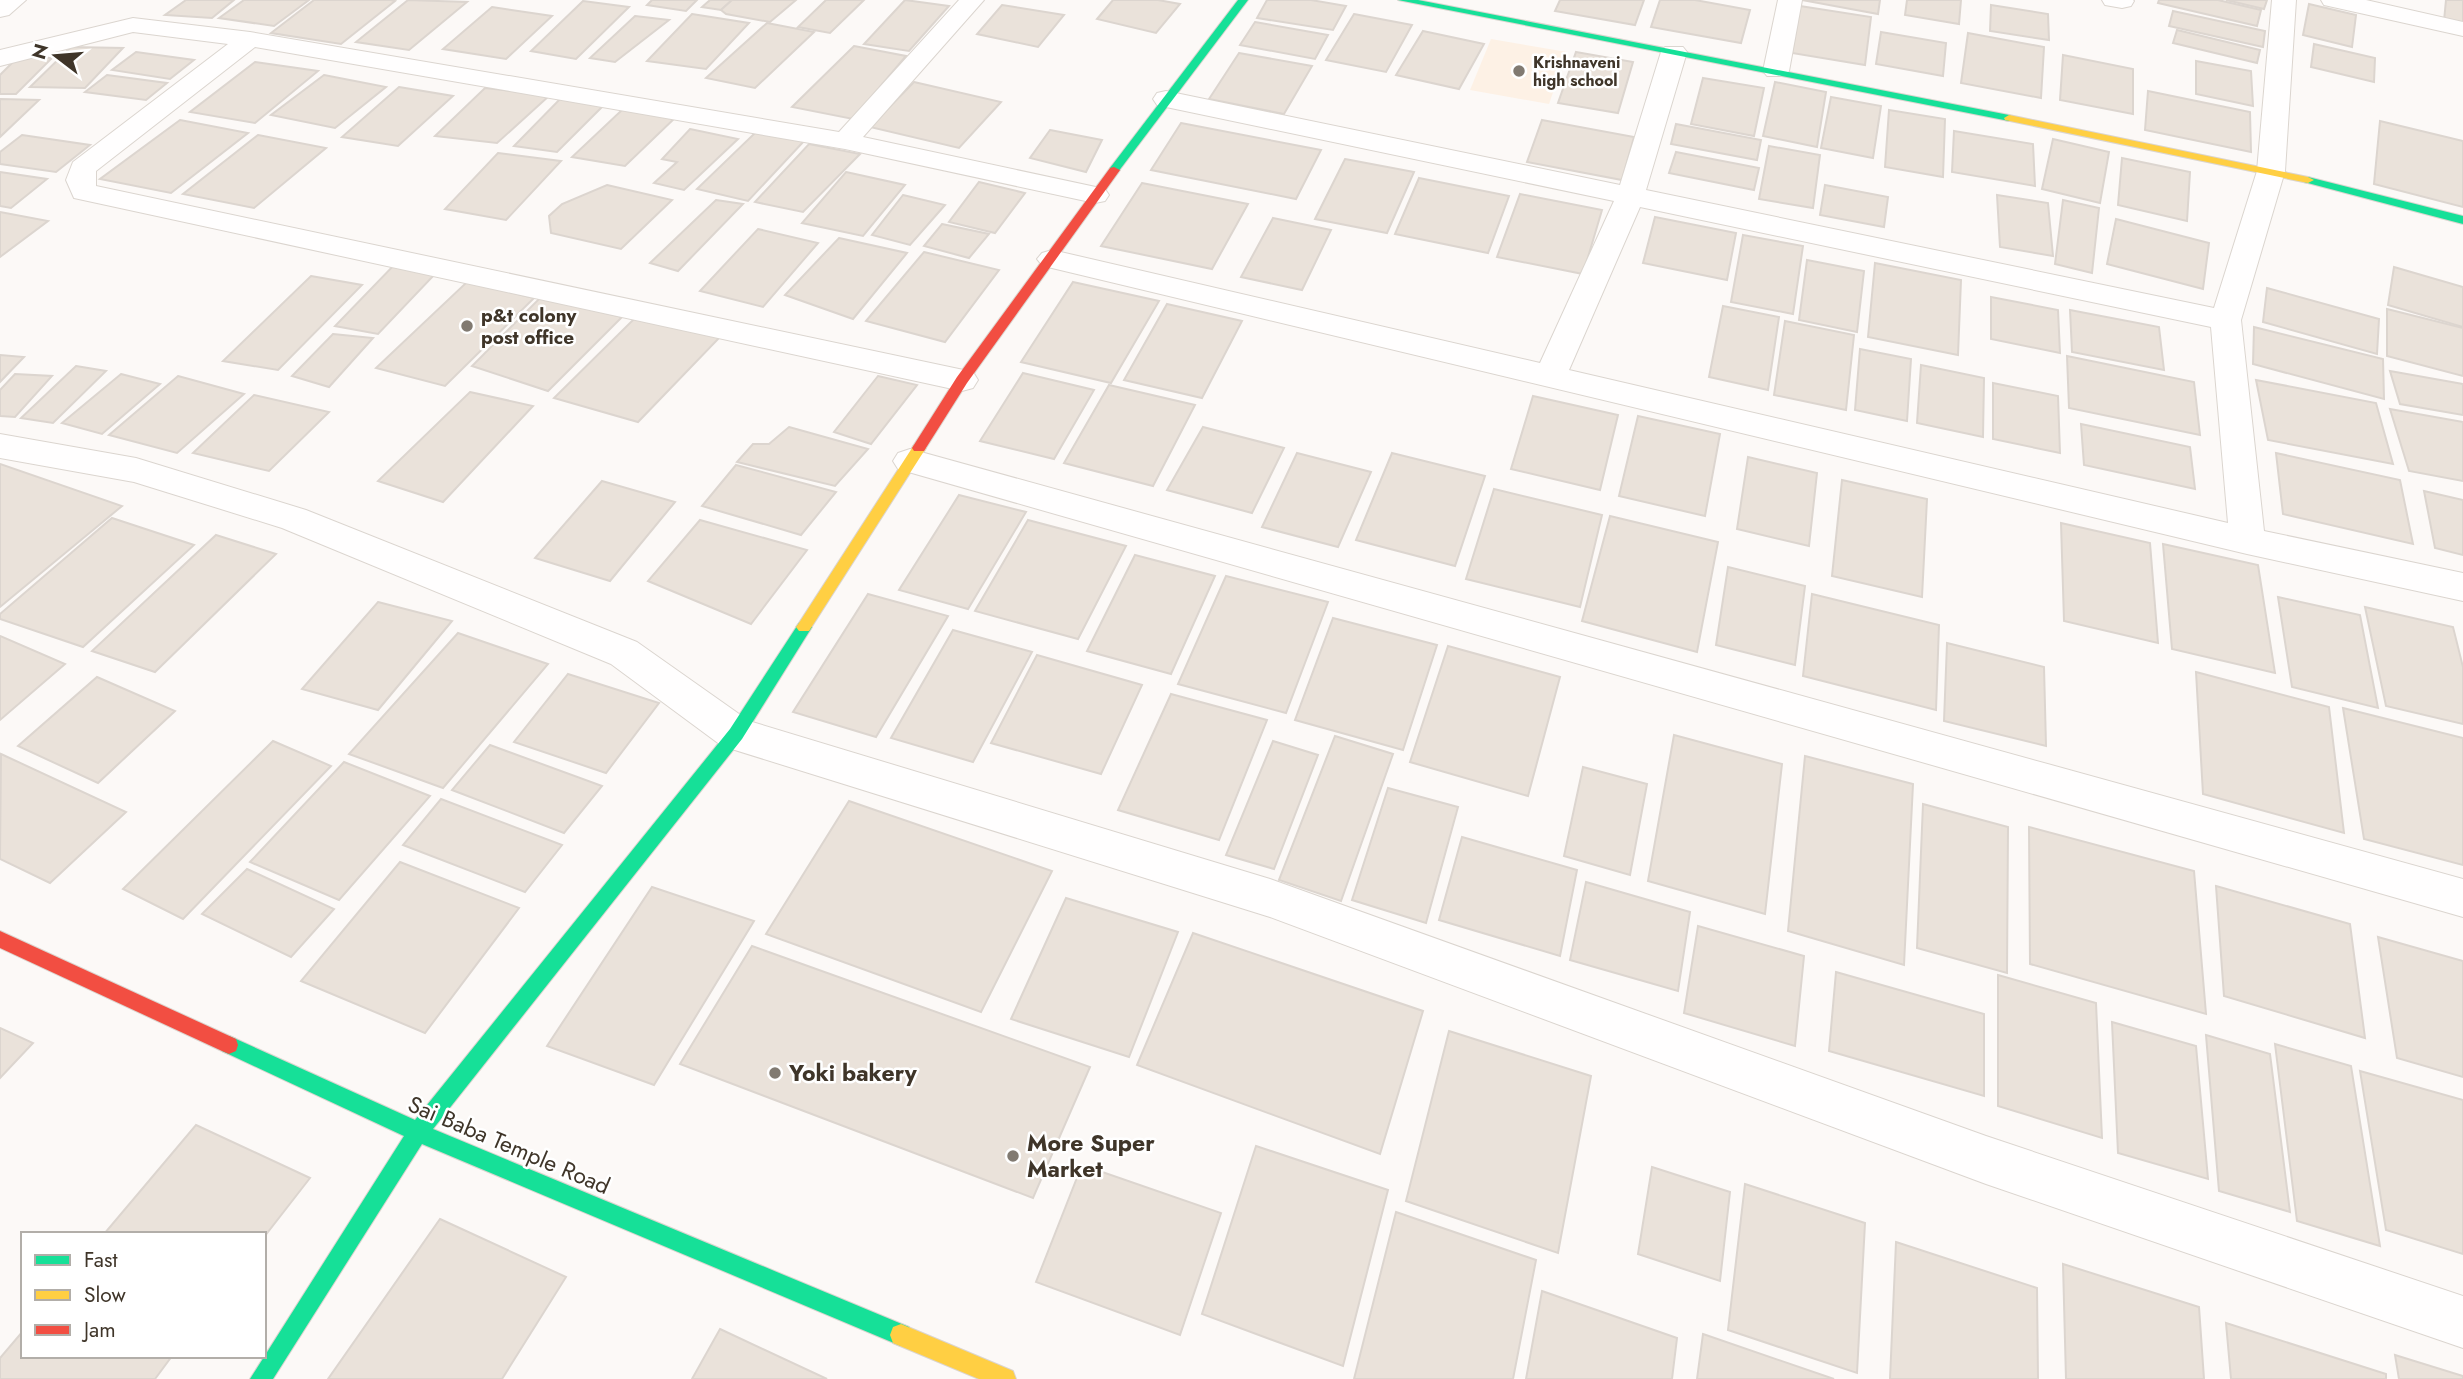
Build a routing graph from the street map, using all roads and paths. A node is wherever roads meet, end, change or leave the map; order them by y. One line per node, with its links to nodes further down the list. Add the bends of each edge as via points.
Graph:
1 (972, 0): 15 (street)
2 (1243, 0): 14 (street)
3 (1403, 0): 11 (street, via 1524,16)
4 (1790, 0): 13 (street)
5 (2284, 0): 16 (street)
6 (2333, 0): 9 (street)
7 (159, 6): 8 (street)
8 (133, 25): 10 (street); 12 (street)
9 (2463, 29)
10 (250, 39): 15 (street); 23 (street, via 83,168 79,180 84,192)
11 (1674, 52): 13 (street); 17 (street)
12 (0, 58)
13 (1776, 71): 16 (street)
14 (1166, 99): 17 (street); 18 (street)
15 (845, 141): 18 (street)
16 (2271, 171): 19 (street); 21 (street)
17 (1631, 194): 21 (street); 22 (street)
18 (1095, 195): 20 (street)
19 (2463, 220)
20 (1052, 259): 22 (street); 23 (street)
21 (2226, 320): 26 (street)
22 (1551, 375): 26 (street)
23 (961, 380): 25 (street)
24 (0, 446): 28 (street, via 136,470 294,519 624,653)
25 (909, 461): 28 (street); 29 (street)
26 (2247, 541): 27 (street)
27 (2463, 587)
28 (736, 734): 31 (street); 32 (street, via 1270,898 1986,1160)
29 (2463, 898)
30 (0, 939): 31 (street, Sai Baba Temple Road)
31 (418, 1132): 33 (street); 34 (street, Sai Baba Temple Road)
32 (2463, 1322)
33 (261, 1379)
34 (1005, 1379)

